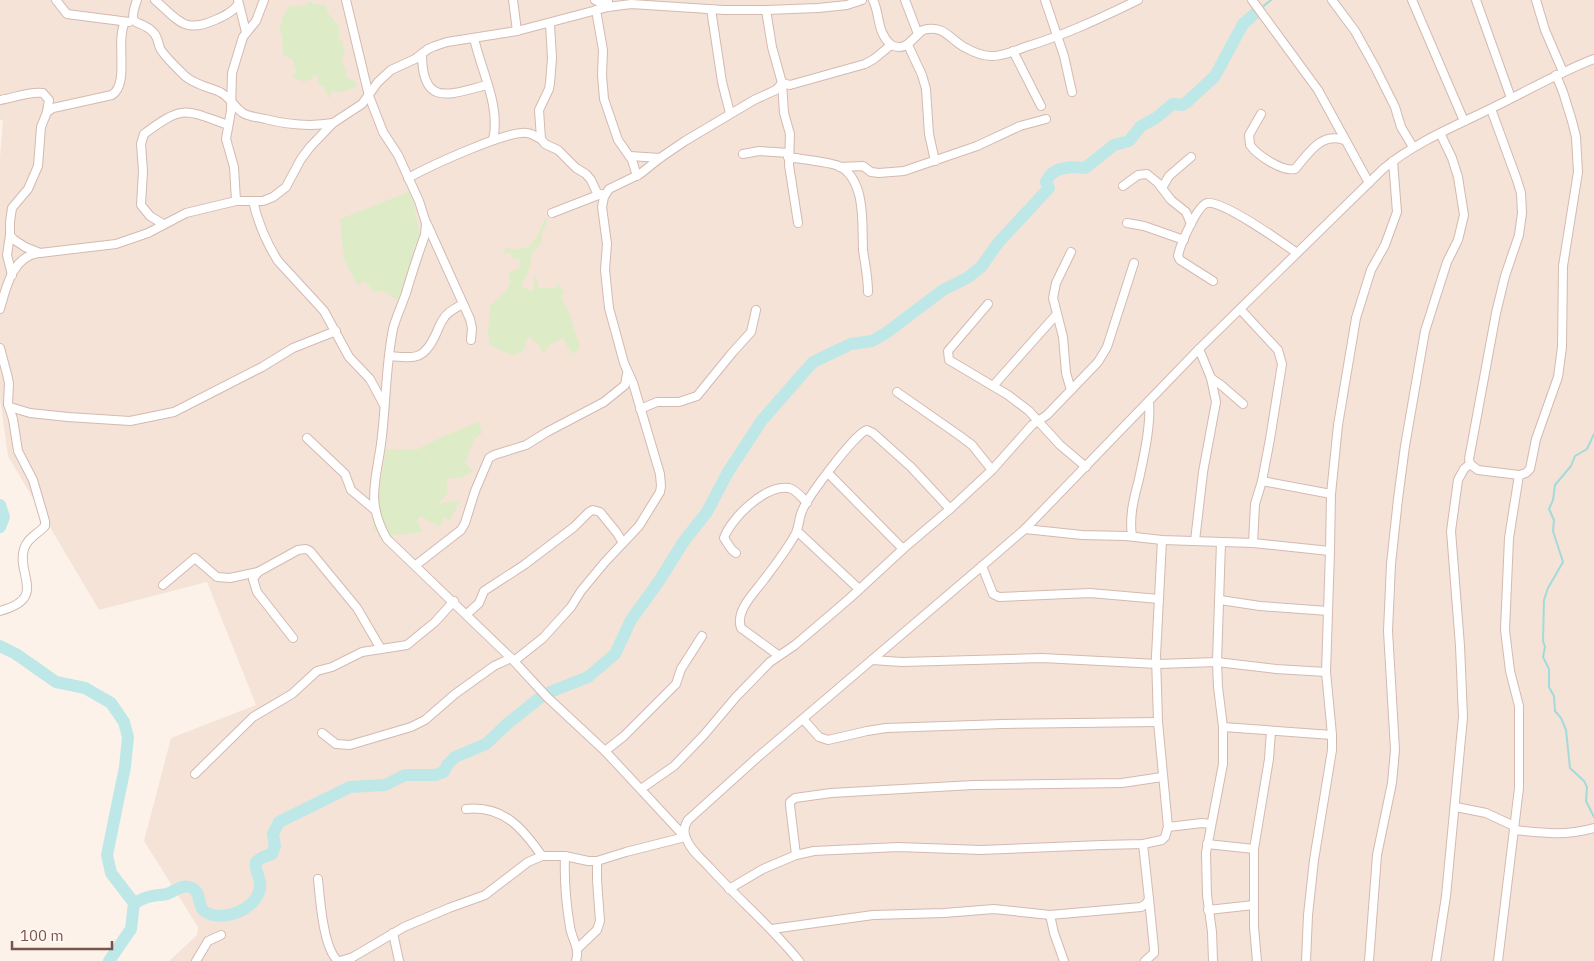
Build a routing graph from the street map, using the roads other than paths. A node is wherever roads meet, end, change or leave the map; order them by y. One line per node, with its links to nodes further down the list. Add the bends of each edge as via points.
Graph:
1 (56, 0): 24 (street, via 67,14)
2 (137, 0): 23 (street, via 132,12)
3 (155, 0): 18 (street, via 190,27 206,24 232,12)
4 (264, 0): 27 (street, via 256,21)
5 (346, 0): 40 (street)
6 (513, 0): 26 (street)
7 (595, 0): 19 (street)
8 (861, 0): 22 (street, via 847,5)
9 (873, 0): 31 (street, via 881,33)
10 (905, 0): 28 (street)
11 (1045, 0): 29 (street)
12 (1138, 0): 29 (street)
13 (1252, 0): 56 (street, via 1318,90)
14 (1332, 0): 57 (street, via 1355,31 1375,67 1395,107 1401,128)
15 (1412, 0): 50 (street)
16 (1476, 0): 41 (street)
17 (1536, 0): 36 (street)
18 (238, 3): 27 (street)
19 (608, 4): 20 (street); 21 (street)
20 (711, 9): 22 (street); 47 (street)
21 (596, 10): 25 (street); 60 (street, via 603,50 604,98 621,147)
22 (766, 10): 37 (street)
23 (134, 21): 24 (street); 43 (street, via 152,31 160,49 185,76 223,93)
24 (124, 22): 46 (street, via 120,43 121,80 117,92)
25 (550, 24): 26 (street); 54 (street, via 552,58 549,89 539,110)
26 (517, 31): 30 (street)
27 (246, 32): 43 (street, via 233,65)
28 (918, 34): 32 (street); 33 (street, via 935,28 965,48 983,54 992,56)
29 (1058, 37): 33 (street); 39 (street)
30 (474, 38): 34 (street, via 441,44); 38 (street)
31 (891, 45): 32 (street, via 897,48); 37 (street, via 874,60 856,67 790,84)
32 (908, 45): 63 (street, via 926,89)
33 (1014, 51): 44 (street)
34 (422, 54): 38 (street, via 424,79 440,94); 40 (street, via 391,70)
35 (1594, 59): 36 (street)
36 (1560, 74): 41 (street); 119 (street, via 1574,129 1578,172 1563,266 1562,347 1558,377 1536,439 1530,469)
37 (782, 83): 47 (street, via 776,90); 59 (street, via 784,113 790,134)
38 (487, 85): 55 (street, via 493,103)
39 (1072, 92)
40 (369, 96): 51 (street); 67 (street, via 383,132)
41 (1511, 98): 45 (street)
42 (0, 100): 46 (street, via 32,92 44,93 49,100)
43 (231, 100): 51 (street, via 250,116 297,126); 52 (street)
44 (1041, 106)
45 (1491, 109): 50 (street); 115 (street, via 1521,193 1522,213 1519,235 1496,313)
46 (47, 112): 83 (street, via 41,128 38,166 28,189 11,211)
47 (730, 113): 62 (street)
48 (1260, 114): 56 (street, via 1249,135 1250,145 1265,158 1288,170 1295,168 1324,139)
49 (1046, 119): 63 (street, via 1020,126)
50 (1464, 122): 53 (street)
51 (333, 123): 74 (street, via 301,159 286,187 273,197)
52 (228, 125): 73 (street, via 226,139 234,168); 81 (street, via 195,113 178,113 168,116 144,134 141,144 141,205)
53 (1440, 132): 57 (street); 201 (street, via 1458,177 1464,215 1425,331 1398,499 1388,631 1396,750 1377,855)
54 (541, 139): 55 (street, via 520,133); 72 (street, via 586,174)
55 (493, 140): 67 (street)
56 (1344, 140): 68 (street)
57 (1413, 147): 64 (street)
58 (743, 154): 59 (street, via 760,151)
59 (789, 155): 65 (street); 79 (street)
60 (630, 156): 62 (street); 66 (street)
61 (1191, 157): 70 (street, via 1169,176)
62 (660, 158): 66 (street)
63 (934, 161): 65 (street, via 896,172 879,173 863,166)
64 (1393, 161): 68 (street); 121 (street, via 1397,212 1385,245 1371,270 1356,318 1338,425)
65 (840, 166): 91 (street, via 853,178 860,201)
66 (637, 176): 71 (street)
67 (408, 178): 78 (street)
68 (1369, 183): 87 (street)
69 (1123, 186): 70 (street, via 1138,175 1147,174)
70 (1162, 188): 76 (street)
71 (610, 189): 72 (street); 103 (street, via 602,207 606,282 609,308)
72 (598, 195): 77 (street)
73 (236, 201): 74 (street); 81 (street, via 186,213)
74 (253, 201): 98 (street, via 260,228 272,253 324,311)
75 (1199, 210): 76 (street); 82 (street); 87 (street, via 1206,204 1220,206)
76 (1186, 212): 82 (street)
77 (552, 213)
78 (426, 223): 92 (street); 102 (street, via 425,235 394,328)
79 (798, 223)
80 (1127, 223): 84 (street)
81 (163, 224): 86 (street, via 116,244)
82 (1191, 224): 84 (street)
83 (10, 235): 86 (street); 89 (street, via 7,255)
84 (1184, 240): 90 (street, via 1178,258)
85 (1071, 252): 97 (street, via 1054,292)
86 (40, 253): 89 (street, via 25,258)
87 (1297, 253): 95 (street)
88 (1134, 263): 106 (street, via 1103,355)
89 (12, 275): 94 (street)
90 (1213, 281)
91 (868, 292)
92 (463, 304): 99 (street, via 470,319); 102 (street, via 442,319 424,353)
93 (988, 304): 105 (street, via 947,354 949,360)
94 (0, 309)
95 (1240, 309): 101 (street); 120 (street, via 1278,350 1282,364)
96 (756, 310): 112 (street, via 751,332 697,396 679,402 658,402)
97 (1056, 315): 105 (street); 106 (street, via 1063,337)
98 (336, 331): 109 (street, via 293,348 262,367 164,415 130,421 79,418 30,413); 111 (street, via 350,357 374,385)
99 (471, 340)
100 (0, 348): 109 (street, via 9,383)
101 (1200, 349): 104 (street); 108 (street)
102 (389, 356): 111 (street)
103 (627, 374): 112 (street); 136 (street, via 625,385 604,402 526,445 491,456 461,530)
104 (1211, 378): 110 (street); 129 (street, via 1216,402)
105 (993, 386): 113 (street)
106 (1071, 390): 113 (street)
107 (897, 392): 117 (street, via 972,445)
108 (1149, 402): 116 (street); 127 (street, via 1142,466 1131,516)
109 (8, 404): 144 (street, via 18,451 33,480 45,526 23,550 28,584 22,601)
110 (1243, 404)
111 (384, 406): 124 (street, via 382,443 374,485)
112 (640, 409): 131 (street, via 661,486 648,512)
113 (1039, 420): 116 (street, via 1060,445); 117 (street)
114 (306, 438): 124 (street, via 345,474 351,490)
115 (1470, 464): 119 (street, via 1478,470); 166 (street, via 1458,480 1451,531 1463,716)
116 (1086, 467): 125 (street)
117 (992, 470): 123 (street)
118 (828, 473): 122 (street); 123 (street, via 859,434 867,430 905,462); 133 (street)
119 (1519, 475): 170 (street, via 1509,538 1505,621 1510,671 1519,706 1519,788)
120 (1262, 481): 121 (street); 132 (street, via 1255,504)
121 (1331, 494): 134 (street)
122 (807, 503): 126 (street); 135 (street, via 789,488 774,490 745,508 724,538)
123 (950, 509): 133 (street)
124 (375, 510): 136 (street, via 387,539)
125 (1025, 529): 127 (street); 137 (street)
126 (797, 531): 140 (street); 150 (street, via 746,604 740,622 741,628)
127 (1132, 536): 128 (street)
128 (1162, 540): 129 (street); 141 (street)
129 (1195, 541): 130 (street)
130 (1221, 542): 132 (street); 142 (street)
131 (623, 543): 146 (street, via 600,512 593,510 524,565 484,591 479,603); 151 (street, via 549,632)
132 (1253, 543): 134 (street)
133 (903, 549): 140 (street)
134 (1330, 551): 145 (street)
135 (736, 553)
136 (416, 565): 143 (street)
137 (982, 566): 141 (street, via 993,594 999,597 1090,593); 152 (street)
138 (258, 572): 139 (street, via 230,578 217,577 195,558); 148 (street, via 253,579 254,588); 149 (street, via 298,550 310,551 361,614)
139 (163, 585)
140 (859, 589): 150 (street, via 803,638)
141 (1159, 599): 154 (street)
142 (1220, 600): 145 (street); 153 (street)
143 (454, 601): 146 (street); 149 (street, via 411,642 401,647)
144 (0, 611)
145 (1328, 611): 155 (street)
146 (467, 614): 151 (street)
147 (702, 636): 162 (street, via 676,684 624,736)
148 (292, 638)
149 (381, 649): 163 (street, via 362,652 317,671 292,694 253,717)
150 (778, 655): 165 (street, via 674,766)
151 (513, 659): 160 (street, via 494,666 425,720 411,727 350,745 336,744); 162 (street, via 547,697)
152 (872, 660): 154 (street, via 1042,658); 156 (street)
153 (1217, 662): 154 (street); 155 (street); 158 (street)
154 (1158, 664): 157 (street)
155 (1326, 672): 161 (street)
156 (803, 719): 157 (street, via 819,737 828,740 886,728); 172 (street, via 688,820 684,828)
157 (1158, 722): 164 (street)
158 (1223, 727): 159 (street); 168 (street, via 1223,764)
159 (1271, 731): 161 (street); 175 (street)
160 (322, 734)
161 (1332, 735): 200 (street, via 1311,888)
162 (605, 750): 165 (street)
163 (195, 774)
164 (1162, 778): 169 (street); 176 (street, via 1122,783 973,785 795,798 790,805)
165 (641, 788): 172 (street)
166 (1456, 807): 170 (street, via 1486,813); 202 (street)
167 (466, 809): 177 (street, via 504,815 517,825)
168 (1211, 824): 169 (street); 174 (street)
169 (1168, 827): 173 (street, via 1162,840)
170 (1514, 828): 171 (street, via 1560,834); 203 (street)
171 (1594, 828)
172 (685, 837): 179 (street); 181 (street)
173 (1144, 844): 176 (street, via 980,850 898,847 826,850); 182 (street)
174 (1207, 844): 175 (street); 184 (street)
175 (1254, 849): 183 (street)
176 (796, 855): 181 (street)
177 (542, 856): 178 (street); 187 (street, via 528,862 485,895)
178 (566, 856): 179 (street); 189 (street, via 564,878 570,930)
179 (597, 861): 189 (street, via 600,921 597,930)
180 (318, 879): 192 (street, via 324,928 331,954)
181 (729, 889): 186 (street)
182 (1149, 899): 185 (street, via 1141,906); 190 (street)
183 (1254, 905): 184 (street); 199 (street)
184 (1208, 910): 198 (street)
185 (1050, 915): 186 (street, via 994,909 873,915); 196 (street)
186 (772, 929): 195 (street)
187 (394, 932): 192 (street, via 353,957); 193 (street)
188 (221, 935): 191 (street, via 208,941)
189 (578, 948): 194 (street)
190 (1155, 957): 197 (street)
191 (196, 961)
192 (339, 961)
193 (399, 961)
194 (576, 961)
195 (799, 961)
196 (1064, 961)
197 (1145, 961)
198 (1213, 961)
199 (1257, 961)
200 (1306, 961)
201 (1369, 961)
202 (1436, 961)
203 (1498, 961)

